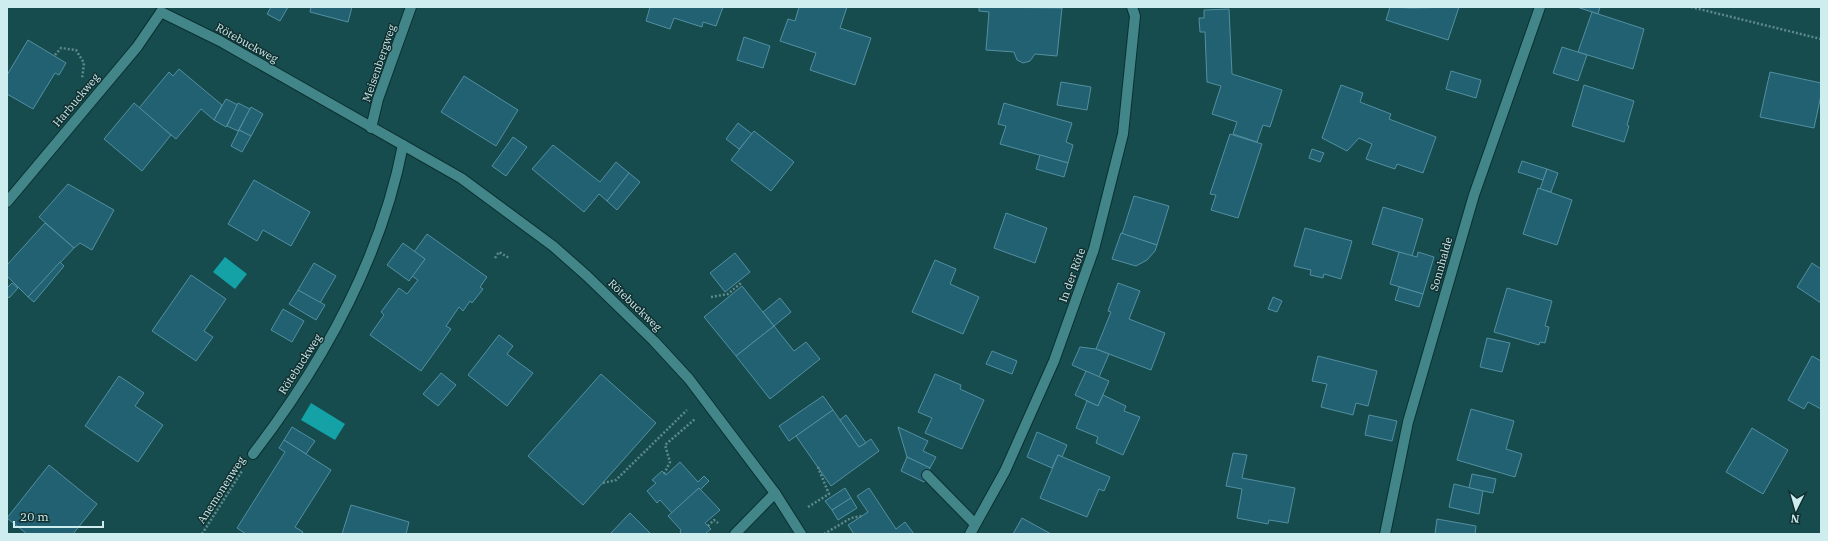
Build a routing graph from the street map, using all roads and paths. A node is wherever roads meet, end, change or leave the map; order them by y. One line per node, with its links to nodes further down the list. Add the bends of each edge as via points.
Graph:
1 (411, 7): 9 (street, Meisenbergweg, via 378,99)
2 (1132, 7): 26 (street, In der Röte, via 1135,16 1123,134 1094,249 1054,361 1004,471)
3 (1540, 7): 32 (street, Sonnhalde, via 1472,202 1408,422)
4 (1691, 7): 6 (path)
5 (159, 10): 9 (street, Rötebuckweg, via 220,41); 11 (street, Harbuckweg, via 137,47)
6 (1821, 39)
7 (55, 56): 8 (path, via 61,48 76,50 84,63)
8 (82, 79)
9 (371, 128): 10 (street, Rötebuckweg)
10 (402, 145): 16 (street, Rötebuckweg, via 461,178 570,261 654,341); 18 (street, Rötebuckweg, via 396,178 380,228 346,312 325,350)
11 (7, 202)
12 (495, 258): 13 (path, via 499,252)
13 (509, 258)
14 (741, 283): 15 (path, via 728,294)
15 (711, 297)
16 (703, 396): 17 (street, Rötebuckweg); 22 (path, via 616,480)
17 (711, 407): 20 (path, via 665,444 670,462); 23 (street, Rötebuckweg)
18 (254, 454): 27 (path, Anemonenweg)
19 (817, 465): 24 (path, via 829,494)
20 (664, 474)
21 (927, 475): 26 (street)
22 (603, 483)
23 (775, 493): 28 (street); 29 (street, Rötebuckweg)
24 (805, 510)
25 (862, 516): 30 (path, via 852,518)
26 (975, 524): 31 (street, In der Röte)
27 (202, 534)
28 (735, 534)
29 (801, 534)
30 (824, 534)
31 (970, 534)
32 (1385, 534)

